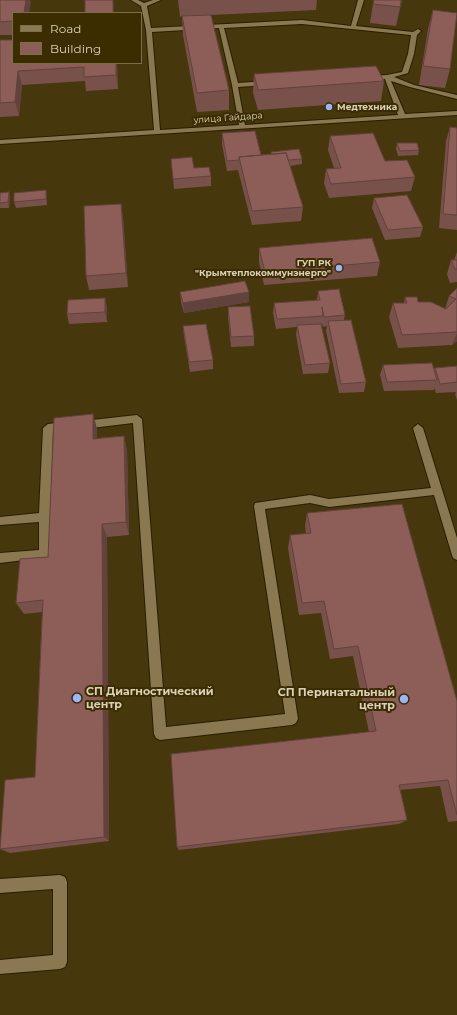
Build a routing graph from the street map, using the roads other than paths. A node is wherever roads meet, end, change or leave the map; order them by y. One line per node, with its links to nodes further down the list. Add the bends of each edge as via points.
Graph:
1 (134, 0): 4 (street)
2 (158, 0): 4 (street)
3 (361, 0): 6 (street)
4 (144, 5): 7 (street)
5 (221, 26): 6 (street, via 302,22); 7 (street); 11 (street)
6 (353, 27): 8 (street, via 416,33 405,73)
7 (149, 30): 16 (street)
8 (388, 77): 9 (street); 12 (street, via 412,86); 14 (street)
9 (365, 78)
10 (273, 83): 11 (street)
11 (235, 85): 15 (street)
12 (457, 96)
13 (457, 113): 14 (street, улица Гайдара)
14 (402, 116): 15 (street, улица Гайдара)
15 (242, 126): 16 (street, улица Гайдара)
16 (156, 132): 17 (street, улица Гайдара)
17 (0, 142)
18 (418, 428): 19 (street)
19 (437, 491): 20 (street, via 329,503 310,499 259,506 292,719 160,734 137,419 48,428); 22 (street)
20 (44, 517): 21 (street); 23 (street, via 44,554)
21 (0, 521)
22 (457, 555)
23 (0, 558)
24 (0, 886): 25 (street, via 60,882 60,962)
25 (0, 968)

